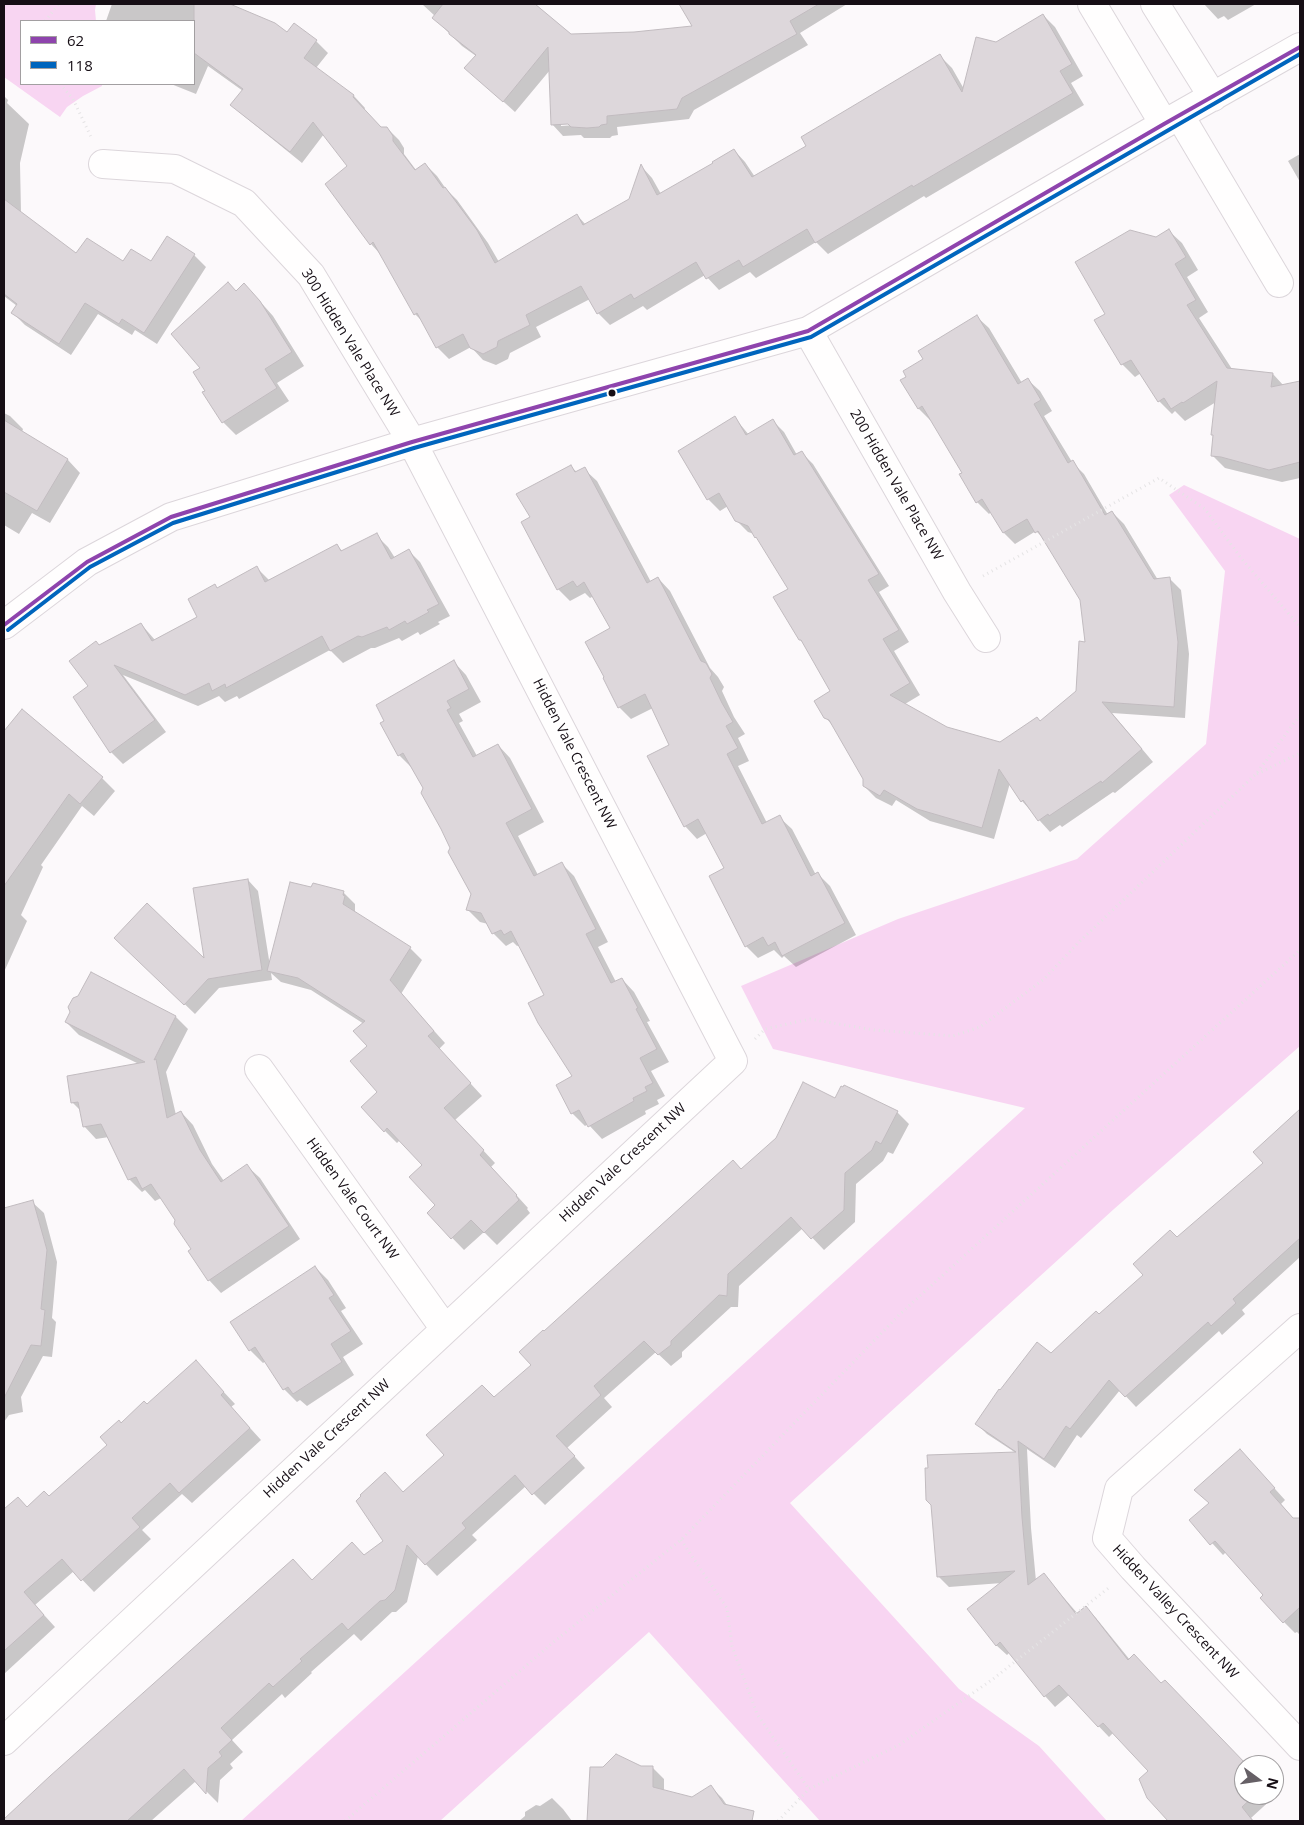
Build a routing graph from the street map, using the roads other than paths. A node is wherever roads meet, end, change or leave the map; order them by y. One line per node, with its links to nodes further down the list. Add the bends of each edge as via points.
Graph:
1 (1092, 4): 5 (street)
2 (1156, 4): 4 (street)
3 (1300, 47): 4 (street)
4 (1213, 97): 5 (street)
5 (1172, 120): 7 (street); 8 (street)
6 (103, 164): 9 (street, 300 Hidden Vale Place NW, via 175,169 244,203 311,275)
7 (1279, 283)
8 (808, 330): 9 (street); 11 (street, 200 Hidden Vale Place NW)
9 (412, 442): 10 (street, via 170,517 87,562); 14 (street, Hidden Vale Crescent NW, via 733,1060)
10 (7, 617)
11 (986, 638)
12 (258, 1069): 14 (street, Hidden Vale Court NW)
13 (1300, 1328): 16 (street, Hidden Valley Crescent NW, via 1119,1489 1107,1538)
14 (445, 1329): 15 (street, Hidden Vale Crescent NW)
15 (4, 1741)
16 (1300, 1746)

